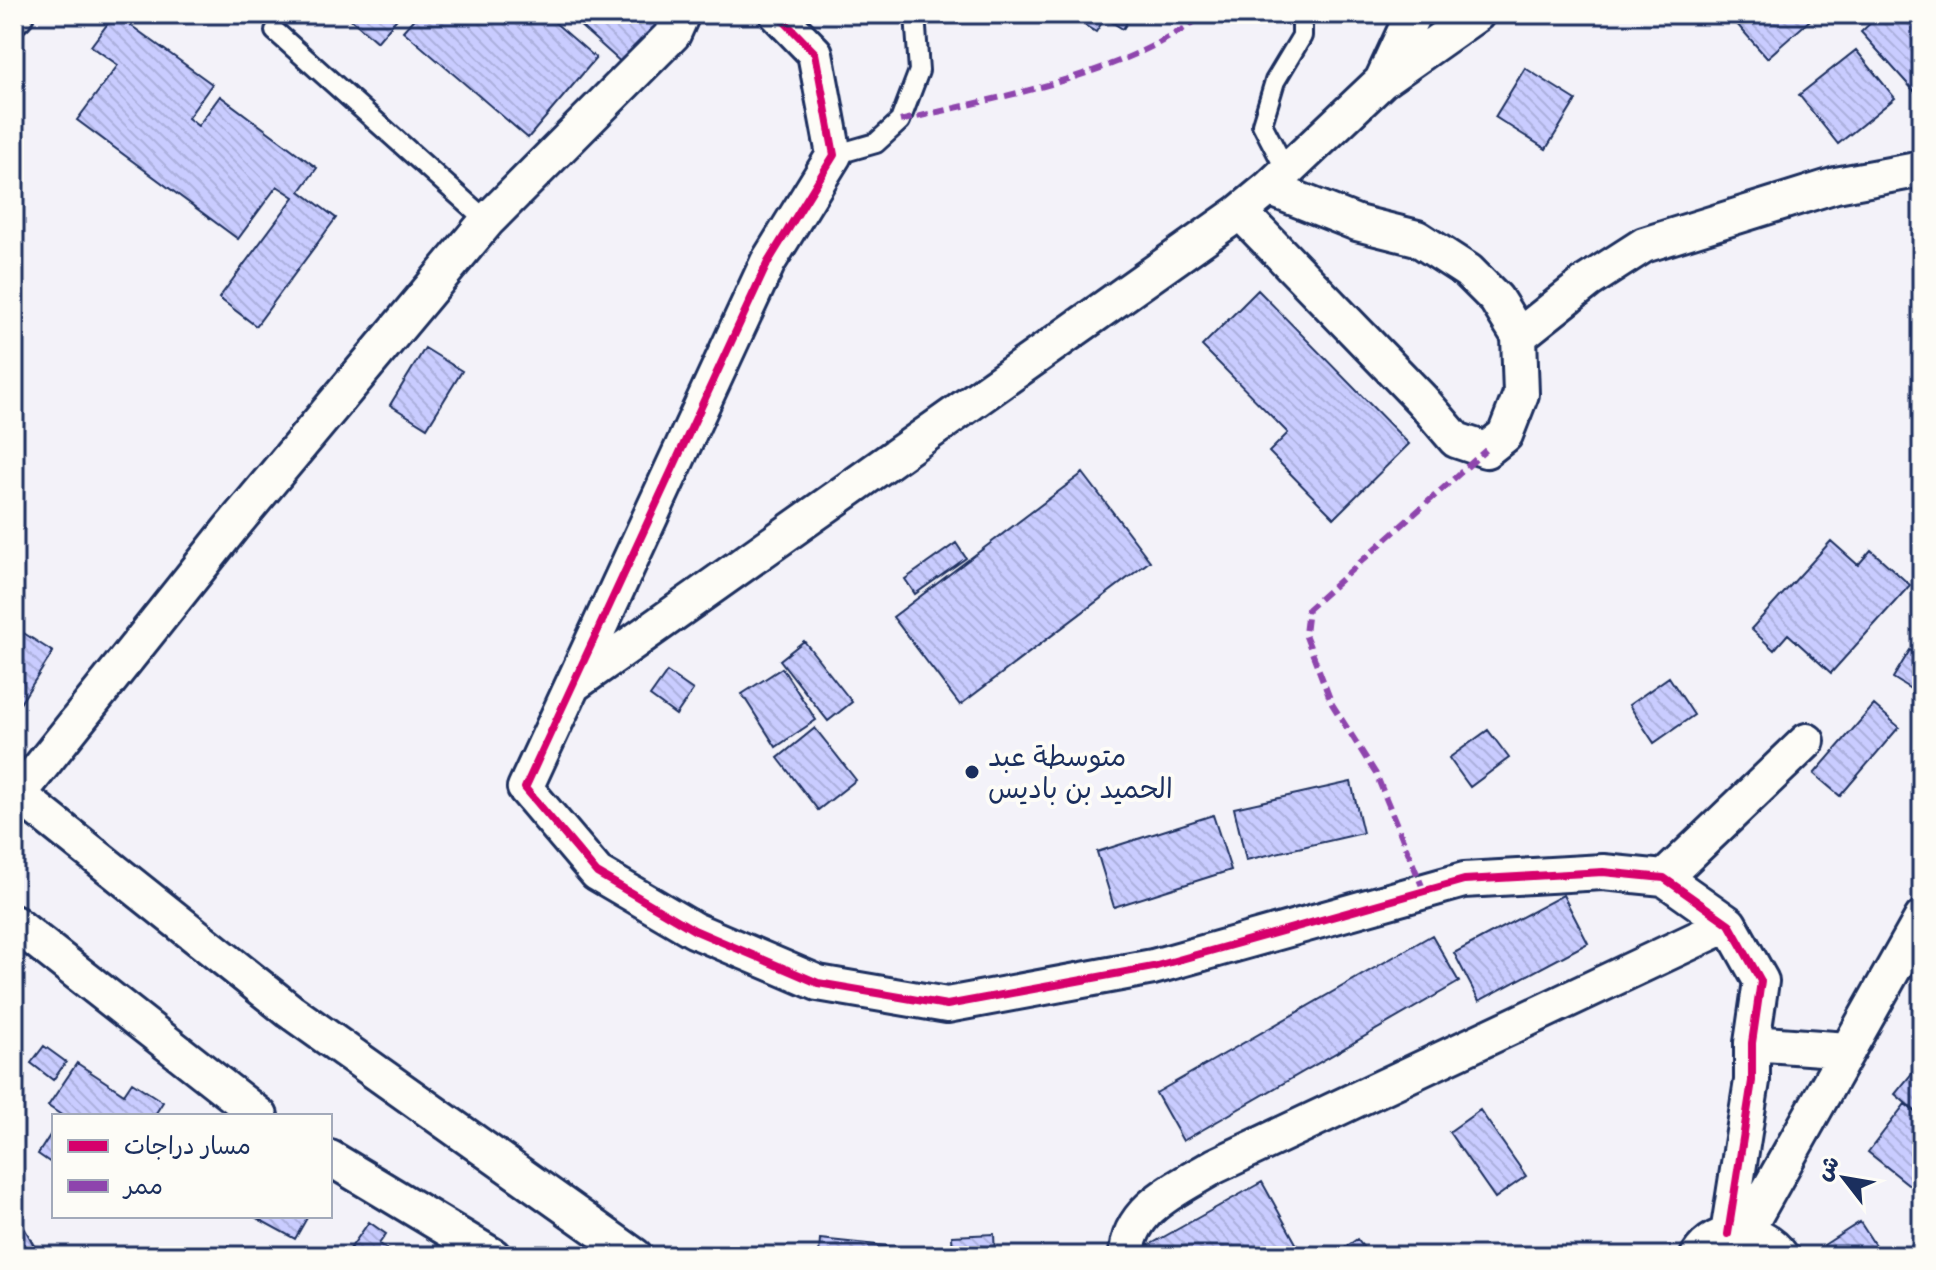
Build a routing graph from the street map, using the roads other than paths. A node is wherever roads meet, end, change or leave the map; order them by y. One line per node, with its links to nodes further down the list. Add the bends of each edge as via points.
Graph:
1 (682, 14): 13 (street, via 673,34)
2 (777, 14): 9 (street, via 815,53)
3 (915, 14): 9 (lane, via 919,71 900,121 876,143)
4 (1302, 14): 11 (lane, via 1302,36 1275,81 1262,124)
5 (1413, 14): 8 (street)
6 (1477, 14): 8 (street)
7 (275, 31): 13 (lane)
8 (1382, 81): 11 (street)
9 (834, 155): 15 (street, via 768,262)
10 (1922, 169): 14 (street, via 1836,185 1644,245)
11 (1278, 180): 12 (street); 14 (street, via 1357,223 1417,238 1468,271 1496,299)
12 (1240, 212): 14 (street, via 1456,440 1486,450 1505,435 1521,394); 15 (street)
13 (487, 221): 17 (street)
14 (1519, 336)
15 (571, 687): 18 (street, via 525,788 597,873 694,930 818,983 947,1005 1153,967 1464,880 1603,872)
16 (1807, 741): 18 (street)
17 (16, 793): 28 (street, via 290,1011)
18 (1664, 878): 21 (street)
19 (1922, 918): 23 (street)
20 (14, 923): 24 (street)
21 (1729, 924): 22 (street, via 1761,981); 29 (street, via 1215,1166 1148,1208 1127,1238)
22 (1752, 1043): 23 (street); 26 (street)
23 (1848, 1050): 26 (street)
24 (257, 1114)
25 (332, 1159): 27 (street)
26 (1736, 1233): 30 (street, via 1713,1240); 31 (street, via 1770,1243)
27 (493, 1256)
28 (635, 1256)
29 (1127, 1256)
30 (1698, 1256)
31 (1781, 1256)

